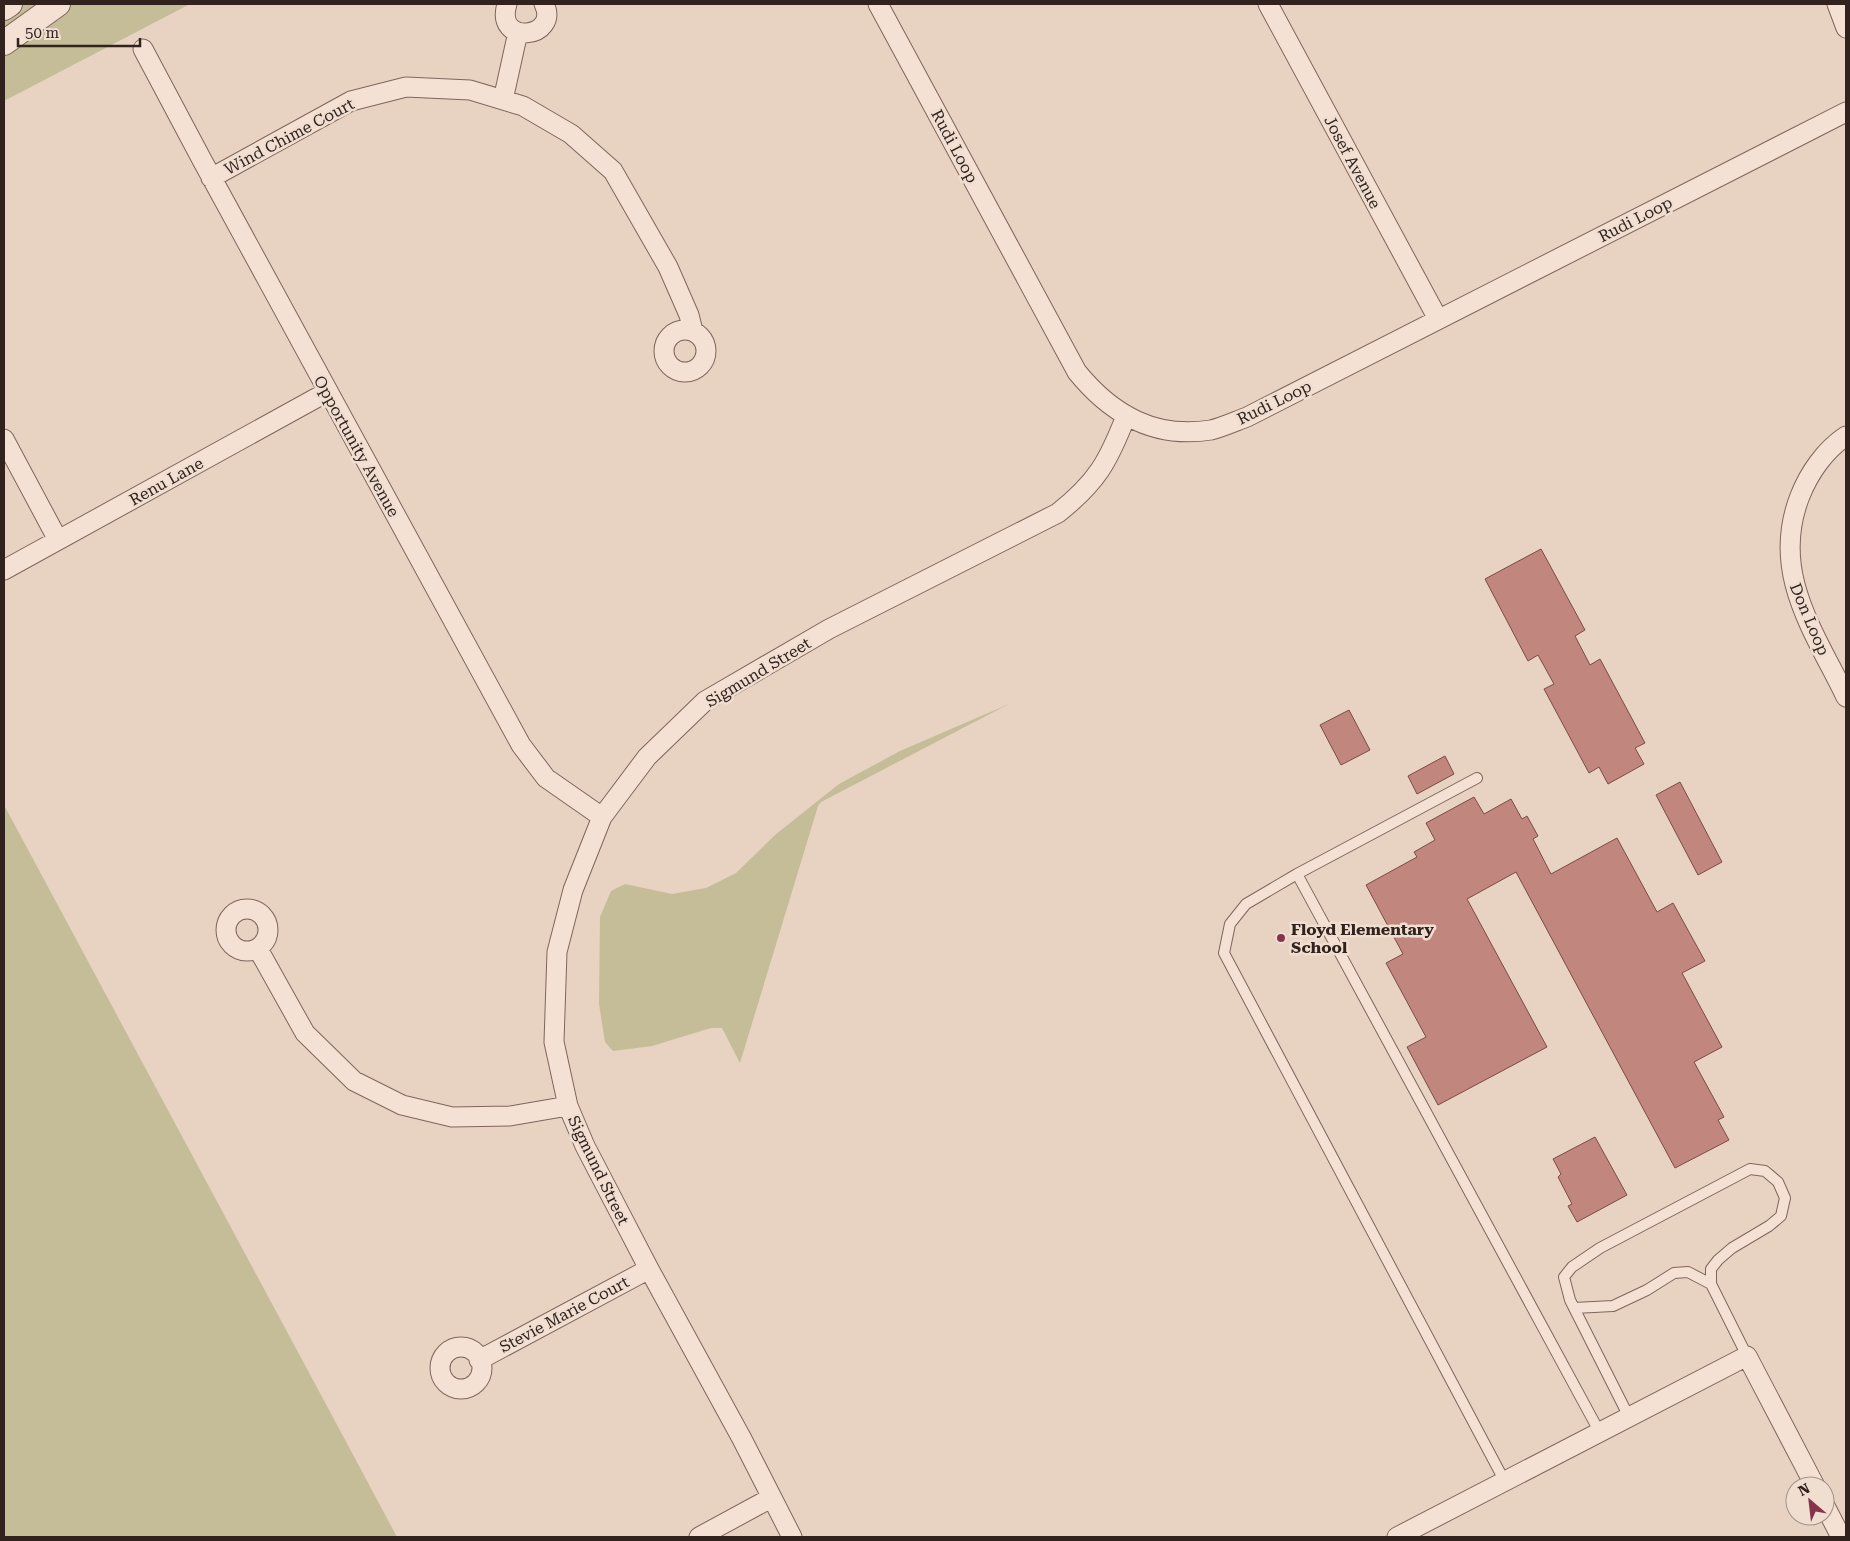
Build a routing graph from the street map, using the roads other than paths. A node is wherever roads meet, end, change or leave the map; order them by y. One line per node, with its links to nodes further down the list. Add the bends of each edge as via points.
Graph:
1 (10, 4): 8 (street)
2 (58, 4): 11 (street)
3 (507, 4): 10 (street, via 506,20)
4 (544, 4): 10 (street, via 547,16 537,31)
5 (878, 4): 19 (street, Rudi Loop, via 1078,372 1092,391)
6 (1268, 4): 16 (street, Josef Avenue)
7 (1837, 4): 9 (street)
8 (4, 8)
9 (1846, 28)
10 (518, 32): 13 (street)
11 (4, 42)
12 (143, 49): 15 (street, Opportunity Avenue)
13 (503, 100): 15 (street, Wind Chime Court, via 470,90 406,87 352,101); 17 (street, Wind Chime Court, via 523,106 571,134 613,171 668,267)
14 (1846, 112): 16 (street, Rudi Loop)
15 (211, 178): 18 (street, Opportunity Avenue)
16 (1438, 320): 19 (street, Rudi Loop, via 1247,416 1213,429 1162,430)
17 (693, 331)
18 (328, 392): 22 (street, Renu Lane); 26 (street, Opportunity Avenue, via 521,746 546,778)
19 (1126, 416): 26 (street, Sigmund Street, via 1111,452 1095,478 1080,496 1058,513 830,629 705,701 647,757)
20 (1846, 436): 24 (street, Don Loop, via 1816,466 1804,486 1795,508 1789,553 1798,599)
21 (4, 439): 22 (street)
22 (58, 540): 23 (street, Renu Lane)
23 (4, 570)
24 (1846, 697)
25 (1477, 778): 27 (lane)
26 (602, 817): 29 (street, Sigmund Street, via 573,890 557,952 554,1042)
27 (1297, 874): 36 (lane); 38 (lane, via 1246,904 1230,924 1224,953)
28 (258, 949): 29 (street, via 305,1033 354,1081 402,1105 452,1116 510,1116)
29 (568, 1106): 30 (street, Sigmund Street, via 585,1146)
30 (649, 1269): 34 (street, Stevie Marie Court); 39 (street, Sigmund Street)
31 (1711, 1284): 32 (lane, via 1688,1272 1674,1273 1614,1306); 32 (lane, via 1711,1269 1718,1260 1781,1216 1785,1198 1778,1182 1765,1171 1750,1169 1600,1248 1572,1267 1564,1277); 33 (lane)
32 (1574, 1308): 35 (lane)
33 (1747, 1356): 35 (street); 37 (street)
34 (479, 1360)
35 (1629, 1417): 36 (street)
36 (1600, 1431): 38 (street)
37 (1810, 1476)
38 (1504, 1480): 43 (street)
39 (771, 1498): 41 (street); 42 (street, Sigmund Street)
40 (1846, 1534): 44 (street)
41 (699, 1537)
42 (792, 1537)
43 (1397, 1537)
44 (1840, 1537)

